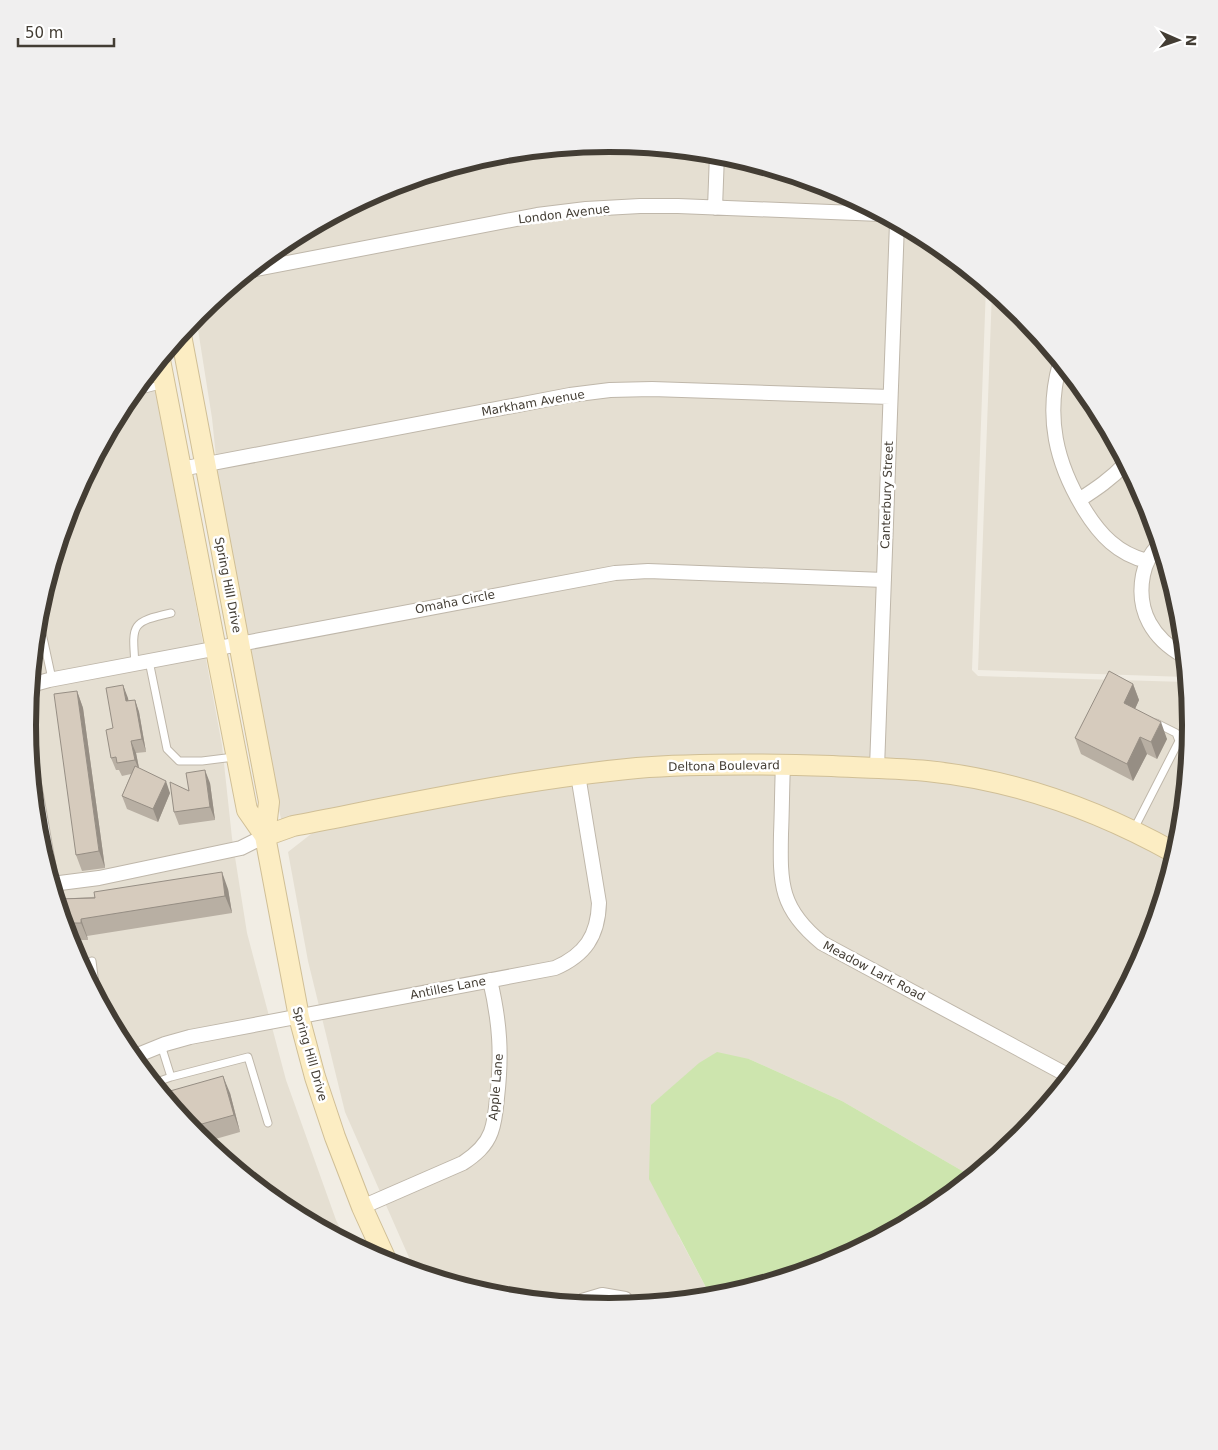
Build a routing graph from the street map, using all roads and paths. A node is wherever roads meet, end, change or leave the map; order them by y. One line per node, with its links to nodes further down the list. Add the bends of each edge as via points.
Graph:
1 (717, 162): 2 (street)
2 (715, 208): 3 (street, London Avenue); 5 (street, London Avenue, via 640,206 537,215)
3 (867, 213)
4 (897, 230): 11 (street, Canterbury Street)
5 (265, 267)
6 (182, 342): 12 (main road, Spring Hill Drive)
7 (162, 368): 9 (main road, Spring Hill Drive)
8 (1058, 370): 15 (street, via 1053,402 1054,426 1063,468)
9 (165, 384): 10 (lane); 14 (main road, Spring Hill Drive)
10 (146, 389)
11 (890, 397): 12 (street, Markham Avenue, via 610,390); 18 (street, Canterbury Street)
12 (206, 464): 14 (street, Markham Avenue); 22 (main road, Spring Hill Drive)
13 (1121, 468): 15 (street)
14 (181, 469): 23 (main road, Spring Hill Drive)
15 (1078, 500): 17 (street, via 1108,541 1121,551)
16 (1154, 551): 17 (street)
17 (1147, 562): 24 (street, via 1141,585 1144,613 1160,639)
18 (884, 580): 22 (street, Omaha Circle, via 648,571 615,573); 32 (street, Canterbury Street)
19 (171, 613): 26 (lane, via 145,619 137,626 132,635)
20 (43, 638): 21 (lane)
21 (44, 642): 27 (lane)
22 (239, 643): 23 (street, Omaha Circle); 35 (main road, Spring Hill Drive, via 269,802)
23 (216, 648): 25 (street, Omaha Circle); 30 (main road, Spring Hill Drive)
24 (1177, 652)
25 (149, 662): 26 (street, Omaha Circle); 30 (lane, via 167,749 179,761)
26 (135, 664): 27 (street, Omaha Circle)
27 (52, 679): 28 (street, Omaha Circle)
28 (37, 683)
29 (1147, 719): 34 (lane, via 1176,733 1179,741)
30 (238, 756): 35 (main road, Spring Hill Drive, via 247,810)
31 (783, 764): 32 (main road, Deltona Boulevard); 33 (main road, Deltona Boulevard, via 637,768); 44 (street, Meadow Lark Road, via 780,873 787,900 807,931 822,943)
32 (876, 768): 34 (main road, Deltona Boulevard, via 971,777 1015,787 1058,799)
33 (578, 775): 35 (main road, Deltona Boulevard, via 505,785 293,826); 40 (street, Antilles Lane, via 600,903 594,933 579,954 555,968)
34 (1134, 830): 36 (main road, Deltona Boulevard)
35 (264, 836): 37 (street, via 241,848 99,878); 41 (main road, Spring Hill Drive)
36 (1168, 849)
37 (59, 883)
38 (92, 961): 39 (lane)
39 (94, 975)
40 (490, 980): 41 (street, Antilles Lane); 48 (street, Apple Lane, via 497,1010 500,1071 491,1132 475,1155 463,1163)
41 (299, 1017): 42 (street, Antilles Lane); 48 (main road, Spring Hill Drive, via 329,1120)
42 (161, 1045): 43 (street, Antilles Lane); 45 (lane)
43 (141, 1054)
44 (1064, 1073)
45 (171, 1077): 46 (lane); 47 (lane, via 248,1056)
46 (160, 1081)
47 (268, 1123)
48 (362, 1206): 49 (main road, Spring Hill Drive)
49 (382, 1250)
50 (593, 1298): 51 (street, via 602,1295)
51 (618, 1298)

